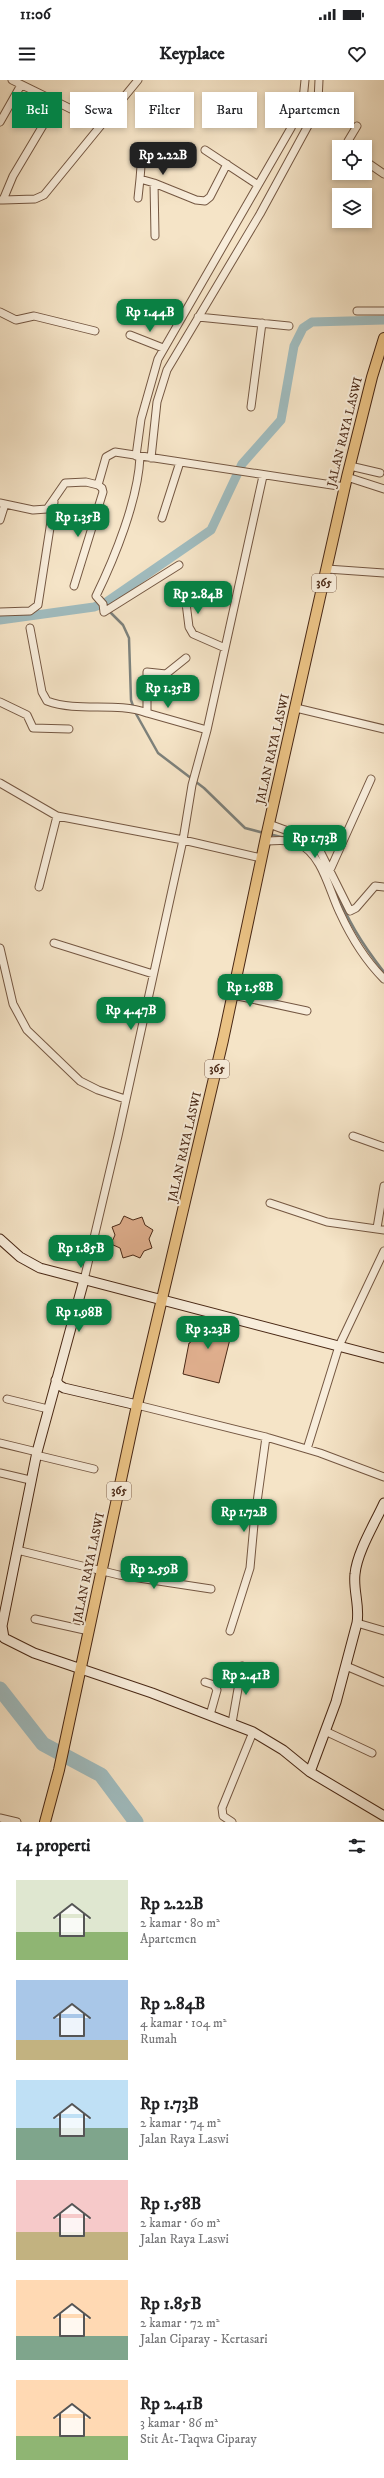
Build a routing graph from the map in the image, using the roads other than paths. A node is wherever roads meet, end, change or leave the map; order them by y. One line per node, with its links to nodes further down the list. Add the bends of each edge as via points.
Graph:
1 (12, 80): 5 (street)
2 (138, 80): 20 (street, via 44,195 35,199)
3 (305, 80): 18 (street, via 305,91 299,112)
4 (318, 80): 25 (street, via 318,101 310,122 260,214)
5 (21, 85): 6 (street); 7 (street)
6 (35, 92)
7 (0, 122)
8 (357, 126): 10 (street)
9 (41, 128): 20 (street)
10 (349, 140)
11 (205, 150): 12 (street)
12 (227, 164): 17 (street, via 210,197 204,201); 18 (street)
13 (141, 166): 16 (street)
14 (372, 166): 15 (street)
15 (384, 174)
16 (140, 179): 17 (street); 19 (street)
17 (154, 183): 21 (street)
18 (258, 185): 31 (street)
19 (138, 198)
20 (2, 200)
21 (156, 236)
22 (357, 311): 23 (street)
23 (384, 311)
24 (0, 312): 28 (street, via 16,320 34,316)
25 (198, 317): 26 (street); 33 (street, via 174,358 160,389)
26 (262, 323): 27 (street); 32 (street)
27 (289, 326)
28 (95, 331)
29 (130, 334): 31 (street)
30 (384, 338): 35 (main road, JALAN RAYA LASWI / 365)
31 (163, 348): 33 (street, via 146,394)
32 (251, 407)
33 (144, 457): 34 (street); 39 (street, via 118,452 109,454 104,462); 45 (street, via 108,573 96,596 105,607 104,612)
34 (180, 462): 37 (street); 43 (street)
35 (350, 466): 36 (street); 38 (main road, JALAN RAYA LASWI / 365)
36 (380, 473)
37 (263, 476): 38 (street); 52 (street)
38 (346, 482): 40 (street); 46 (main road, JALAN RAYA LASWI / 365)
39 (98, 485): 41 (street, via 86,482 65,483); 48 (street, via 103,492)
40 (384, 489)
41 (54, 502): 42 (street, via 47,509 37,511); 50 (street, via 38,605 30,611)
42 (2, 504): 44 (street)
43 (162, 518)
44 (0, 520)
45 (179, 565)
46 (327, 569): 47 (street); 55 (main road, JALAN RAYA LASWI / 365)
47 (384, 574)
48 (74, 586)
49 (171, 601): 52 (street, via 186,603 189,626 193,634)
50 (0, 612)
51 (30, 628): 56 (street, via 42,692 48,701 75,707 138,709)
52 (225, 648): 59 (street)
53 (186, 658): 56 (street, via 166,674 147,672)
54 (0, 702): 57 (street, via 26,715 33,728)
55 (296, 708): 58 (street); 63 (main road, JALAN RAYA LASWI / 365)
56 (147, 713): 59 (street)
57 (69, 728)
58 (384, 729)
59 (207, 730): 64 (street, via 192,784)
60 (371, 779): 67 (street)
61 (0, 782): 62 (street)
62 (57, 816): 64 (street); 68 (street)
63 (267, 833): 65 (main road, JALAN RAYA LASWI / 365); 66 (street, via 284,841 300,844); 66 (street, via 307,841)
64 (183, 840): 65 (street); 73 (street)
65 (261, 858): 75 (main road, JALAN RAYA LASWI / 365)
66 (321, 859): 67 (street); 70 (street)
67 (331, 868): 70 (street)
68 (39, 887)
69 (384, 887): 70 (street, via 375,886 356,908 350,911)
70 (343, 910): 74 (street, via 364,954)
71 (54, 943): 73 (street)
72 (0, 948): 77 (street, via 13,1004 27,1030 80,1081)
73 (153, 974): 77 (street)
74 (384, 979)
75 (233, 995): 76 (street); 86 (main road, JALAN RAYA LASWI / 365)
76 (306, 1011)
77 (125, 1099): 85 (street)
78 (353, 1136): 79 (street)
79 (384, 1147)
80 (384, 1186): 82 (street)
81 (270, 1203): 82 (street, via 327,1222)
82 (381, 1229)
83 (0, 1239): 85 (street, via 30,1264)
84 (384, 1251): 87 (street)
85 (84, 1280): 86 (street); 89 (street)
86 (161, 1299): 87 (street); 91 (main road, JALAN RAYA LASWI / 365)
87 (339, 1346): 88 (street); 95 (street)
88 (384, 1358)
89 (56, 1380): 91 (street, via 58,1385 64,1388); 92 (street)
90 (7, 1399): 92 (street)
91 (137, 1405): 93 (street); 103 (main road, JALAN RAYA LASWI / 365)
92 (48, 1409): 96 (street)
93 (266, 1437): 95 (street); 108 (street, via 250,1568)
94 (0, 1443): 96 (street)
95 (307, 1449): 99 (street)
96 (36, 1454): 97 (street); 100 (street)
97 (94, 1469)
98 (0, 1473): 100 (street)
99 (384, 1477)
100 (30, 1480): 102 (street)
101 (384, 1503): 106 (street, via 356,1566)
102 (17, 1550): 103 (street); 112 (street, via 2,1626 4,1638 34,1653)
103 (103, 1570): 104 (street, via 118,1575); 107 (main road, JALAN RAYA LASWI / 365)
104 (211, 1588)
105 (35, 1619): 107 (street)
106 (357, 1622): 109 (street); 111 (street)
107 (89, 1631): 112 (main road, JALAN RAYA LASWI / 365)
108 (230, 1631)
109 (384, 1631)
110 (242, 1666): 116 (street)
111 (346, 1666): 114 (street); 117 (street)
112 (80, 1669): 115 (street); 124 (main road, JALAN RAYA LASWI / 365, via 59,1770)
113 (205, 1682): 115 (street, via 214,1684 217,1690)
114 (384, 1682)
115 (210, 1715): 116 (street)
116 (232, 1723): 118 (street)
117 (325, 1731): 119 (street); 120 (street)
118 (253, 1732): 120 (street, via 283,1750); 125 (street, via 222,1808 223,1816)
119 (372, 1753)
120 (310, 1772): 121 (street)
121 (384, 1816)
122 (0, 1818): 123 (street)
123 (17, 1822)
124 (45, 1822)
125 (232, 1822)

